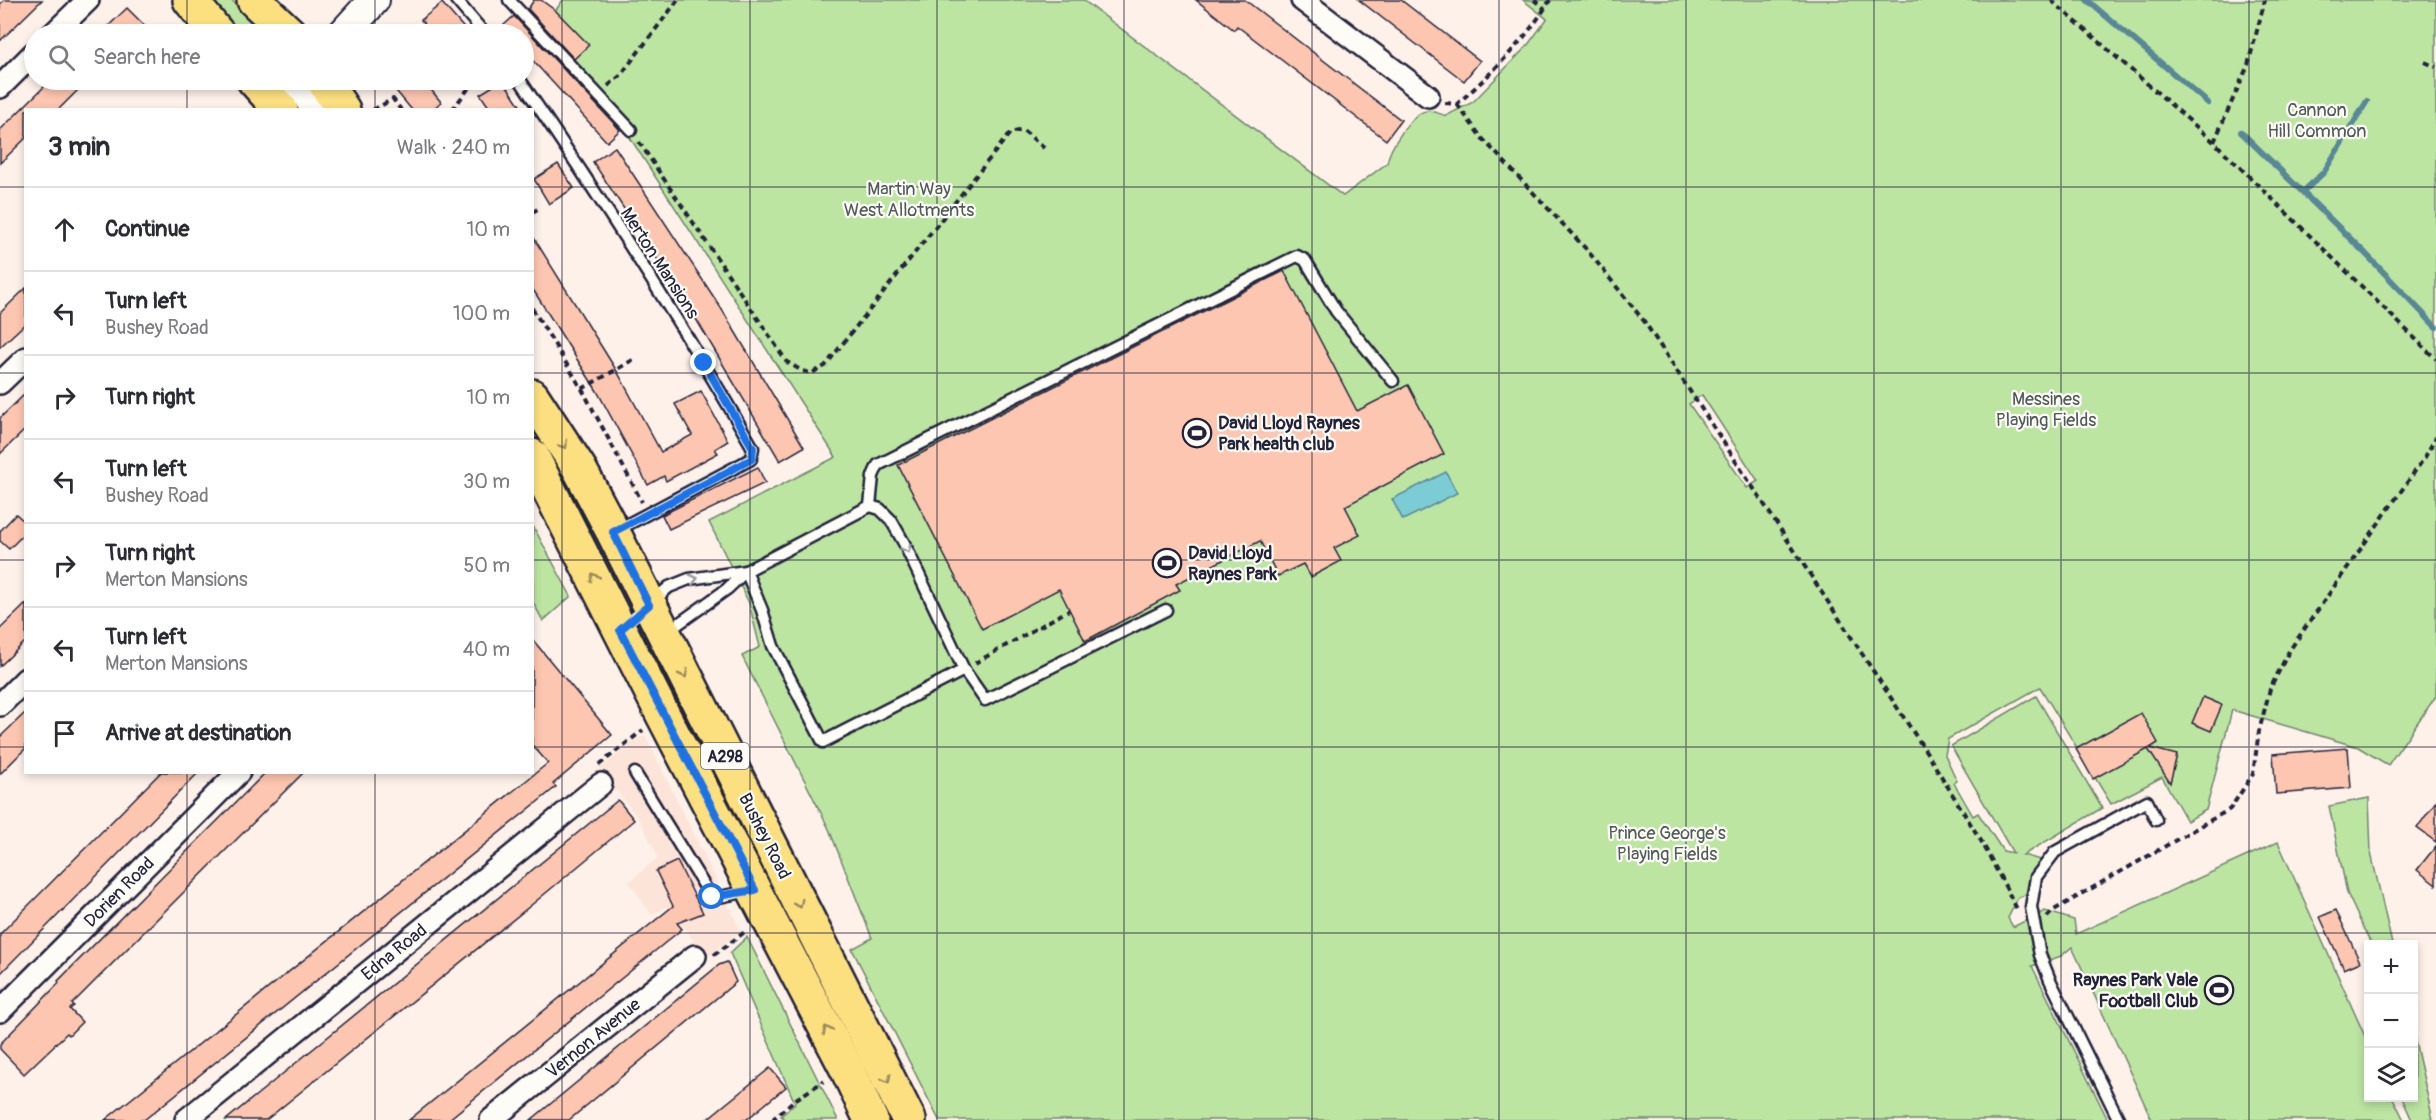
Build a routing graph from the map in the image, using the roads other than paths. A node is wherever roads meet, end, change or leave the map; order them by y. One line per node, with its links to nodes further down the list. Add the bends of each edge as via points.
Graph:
1 (88, 0): 8 (street)
2 (190, 0): 9 (main road)
3 (254, 0): 10 (main road)
4 (374, 0): 11 (main road)
5 (456, 0): 12 (lane)
6 (509, 0): 13 (lane)
7 (1302, 0): 20 (street)
8 (63, 24)
9 (210, 24)
10 (279, 24)
11 (352, 24)
12 (476, 24)
13 (531, 24)
14 (534, 27): 23 (lane)
15 (24, 63): 16 (street)
16 (0, 87)
17 (308, 90): 21 (main road)
18 (330, 90): 22 (main road)
19 (527, 90): 30 (lane, Merton Mansions, via 704,363 753,448 752,459)
20 (1428, 96)
21 (315, 108)
22 (343, 108)
23 (631, 130)
24 (24, 360): 26 (street)
25 (1393, 381): 29 (lane, via 1336,311 1305,260 1297,256 878,465)
26 (0, 383)
27 (534, 399): 30 (main road, Bushey Road / A298, one-way to 30, via 579,468)
28 (534, 460): 34 (main road, Bushey Road / A298, one-way to 28)
29 (870, 506): 31 (lane); 36 (lane, one-way to 36, via 880,509 891,520)
30 (613, 532): 32 (main road, Bushey Road / A298)
31 (746, 571): 32 (lane, one-way to 31, via 669,587 689,579); 35 (lane); 36 (lane, via 773,646 823,742)
32 (649, 605): 34 (lane); 35 (main road, Bushey Road / A298)
33 (1166, 610): 36 (lane, via 984,700)
34 (620, 630): 43 (main road, Bushey Road / A298)
35 (664, 635): 49 (main road, Bushey Road / A298, one-way to 49)
36 (964, 670)
37 (24, 682): 38 (street)
38 (0, 705)
39 (635, 773): 43 (lane, via 710,896)
40 (237, 774): 45 (street, Dorien Road)
41 (601, 784): 46 (street, Edna Road)
42 (2156, 820): 50 (lane, via 2146,801 2055,852 2036,877 2031,907 2040,956)
43 (755, 890): 48 (main road, Bushey Road / A298, one-way to 43)
44 (695, 956): 47 (street, Vernon Avenue)
45 (0, 1011)
46 (186, 1120)
47 (491, 1120)
48 (871, 1120)
49 (909, 1120)
50 (2119, 1120)

